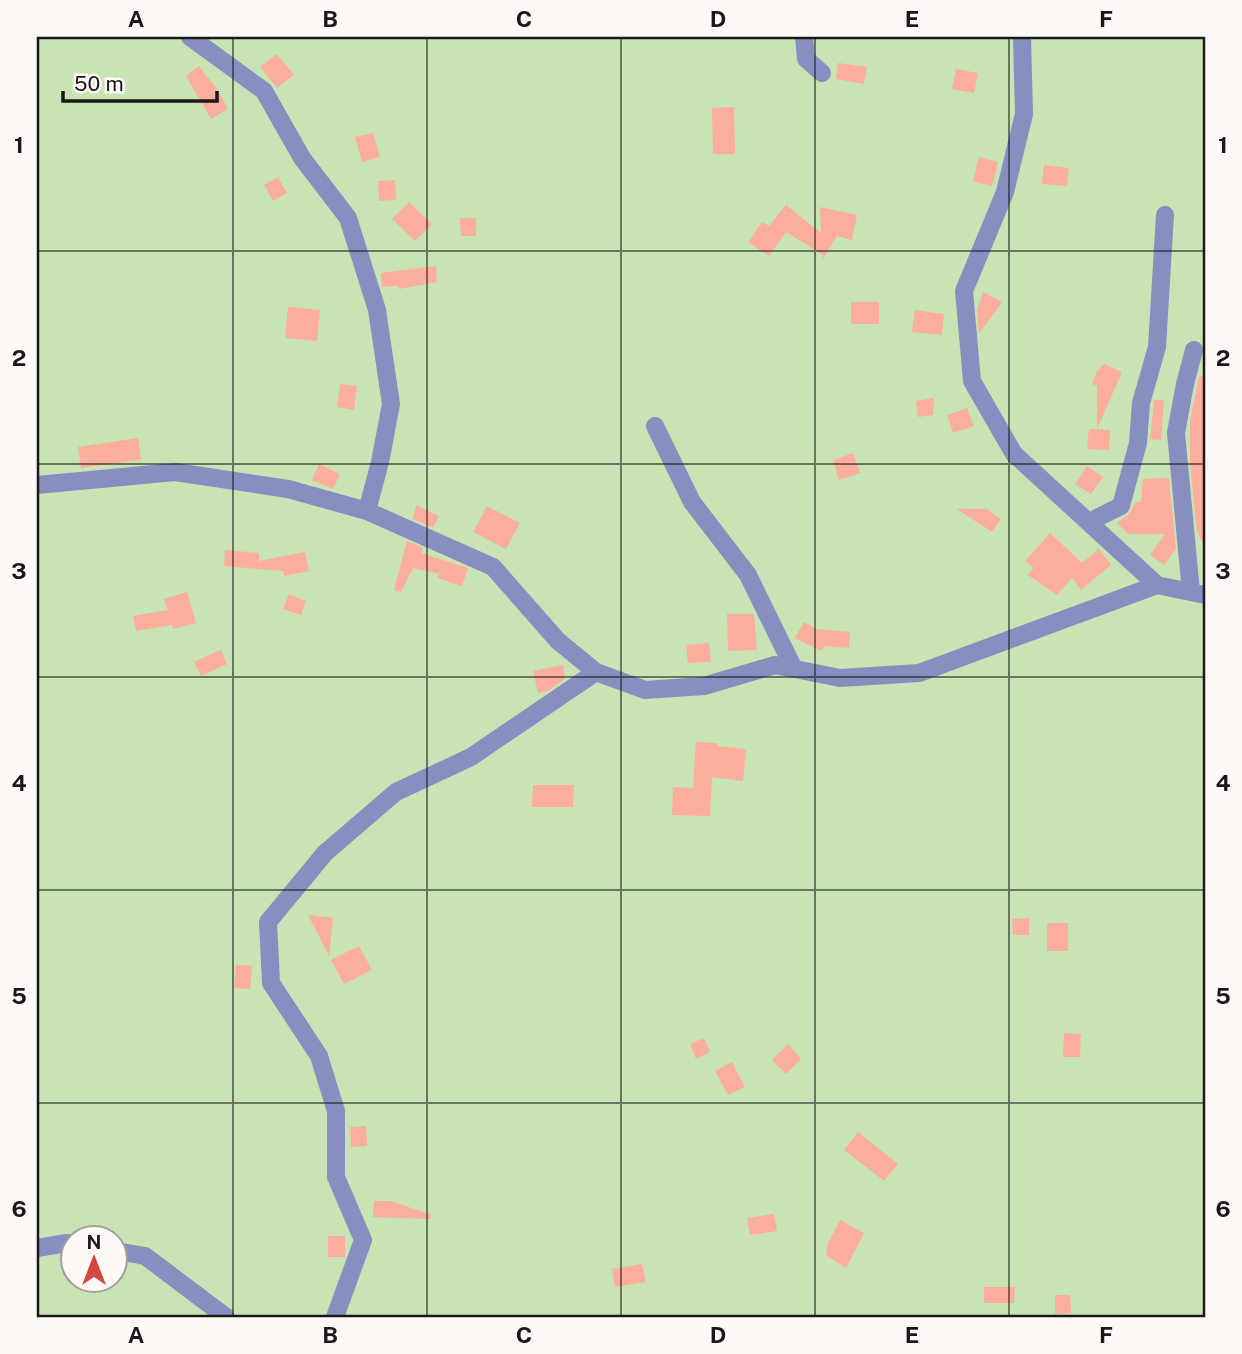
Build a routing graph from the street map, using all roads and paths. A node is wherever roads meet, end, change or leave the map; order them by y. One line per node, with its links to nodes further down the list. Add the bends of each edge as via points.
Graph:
1 (190, 37): 9 (street, via 264,91 302,158 348,218 377,310 391,404)
2 (804, 37): 4 (street, via 806,59)
3 (1022, 37): 10 (street, via 1024,114 1005,192 964,291 972,381 1014,454)
4 (822, 73)
5 (1165, 215): 10 (street, via 1157,347 1140,403 1138,443 1121,506)
6 (1194, 350): 12 (street, via 1176,433)
7 (655, 426): 13 (street, via 692,502 748,575)
8 (37, 485): 9 (street, via 175,472 288,489)
9 (367, 511): 14 (street, via 493,567 558,641)
10 (1089, 522): 11 (street)
11 (1157, 584): 12 (street); 13 (street, via 919,673 840,678)
12 (1198, 593)
13 (794, 669): 14 (street, via 775,666 704,686 645,690)
14 (596, 672): 19 (street, via 471,757 396,792 326,853 268,922 271,983 318,1056 336,1111 336,1177 363,1240)
15 (60, 1243): 16 (street)
16 (37, 1248)
17 (130, 1253): 18 (street, via 145,1256)
18 (226, 1317)
19 (335, 1317)

